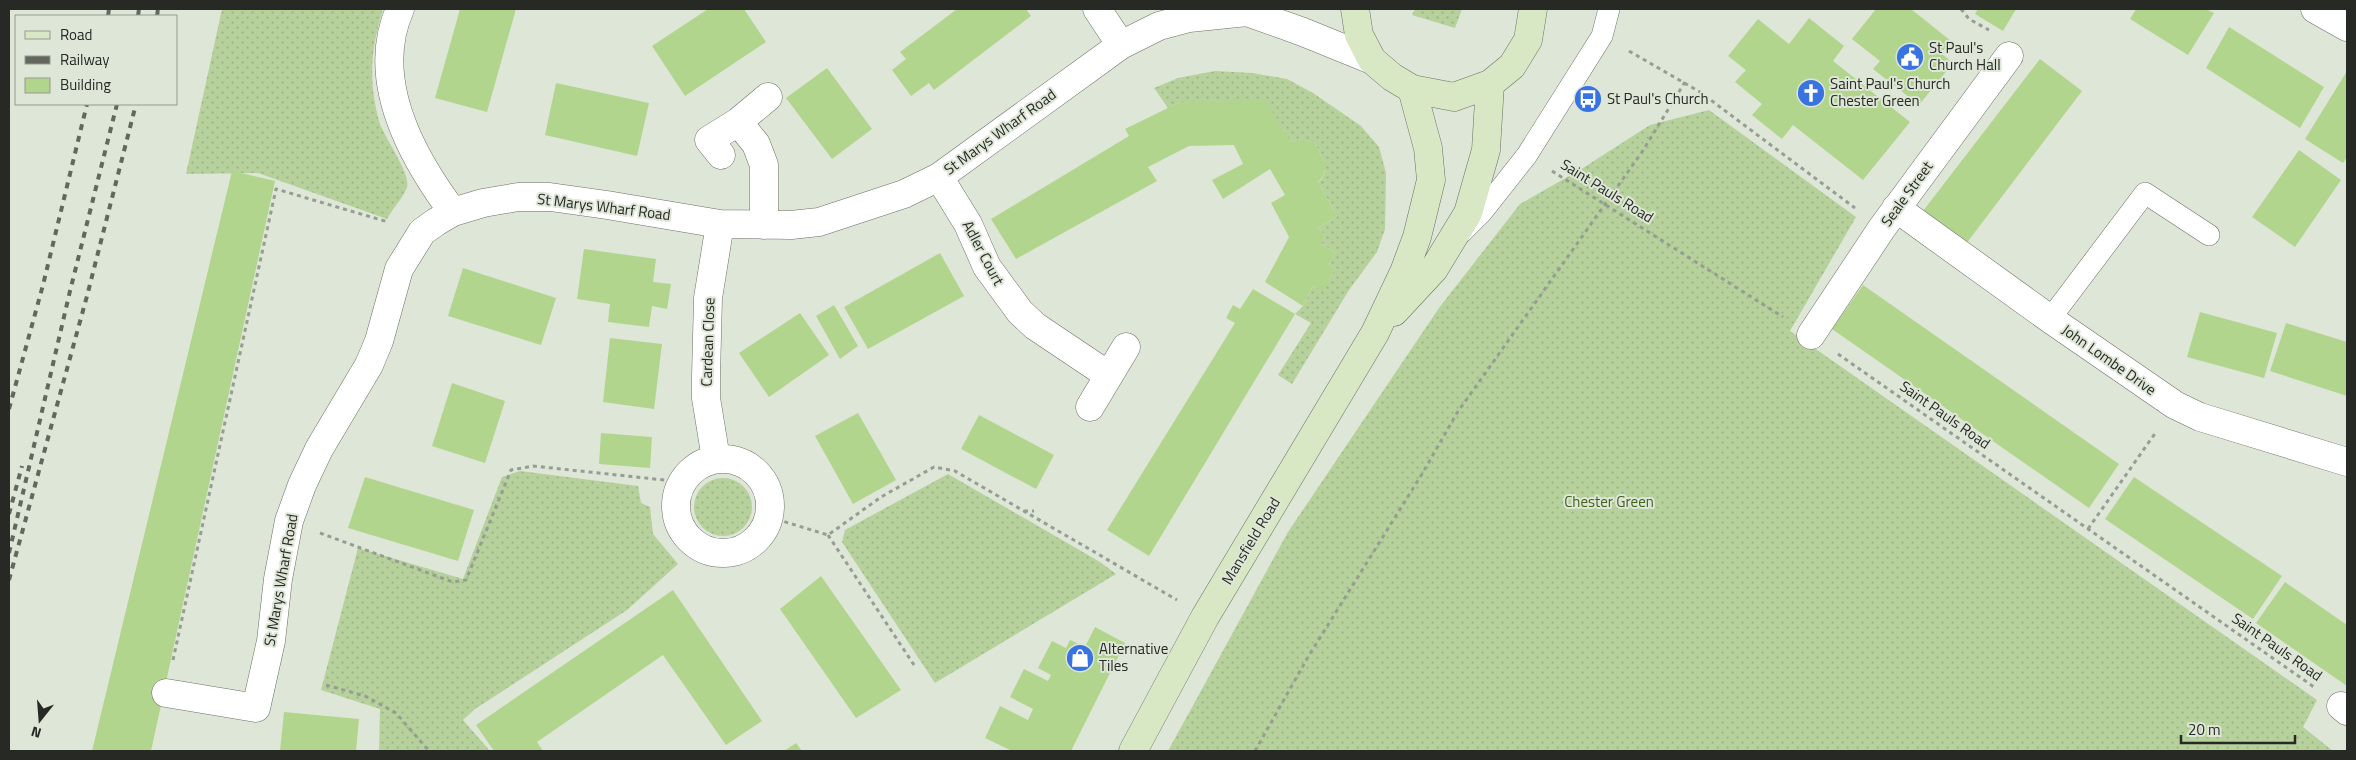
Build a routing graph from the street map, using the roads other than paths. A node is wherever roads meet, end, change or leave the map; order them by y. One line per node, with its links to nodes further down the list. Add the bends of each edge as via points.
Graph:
1 (400, 9): 18 (street, via 390,47 395,102 420,166)
2 (1097, 9): 9 (street)
3 (1355, 9): 11 (street, via 1359,35)
4 (1533, 9): 12 (street, via 1528,40 1512,66)
5 (1608, 9): 23 (lane, via 1602,36 1527,155 1482,212)
6 (2315, 9): 8 (street)
7 (1251, 10): 9 (street, St Marys Wharf Road, via 1189,18 1159,26); 11 (street, St Marys Wharf Road)
8 (2347, 27)
9 (1121, 45): 17 (street, St Marys Wharf Road)
10 (2009, 56): 19 (street, Seale Street)
11 (1372, 60): 13 (street)
12 (1490, 84): 13 (street, via 1454,97); 23 (street, Mansfield Road, via 1486,150 1468,213)
13 (1412, 89): 25 (street, Mansfield Road, via 1428,148 1431,180 1417,237)
14 (768, 97): 15 (street)
15 (738, 122): 16 (street, via 709,140); 21 (street, via 756,144 764,165)
16 (721, 156)
17 (939, 177): 21 (street, St Marys Wharf Road, via 904,194 818,222); 28 (street, Adler Court, via 968,224 987,267 1020,312 1035,326)
18 (452, 212): 20 (street, St Marys Wharf Road, via 483,202 550,197); 32 (street, St Marys Wharf Road, via 422,232 399,269 369,365 319,449 302,485 289,521 271,641 256,708)
19 (1889, 218): 24 (street, John Lombe Drive); 26 (street, Seale Street)
20 (720, 224): 21 (street, St Marys Wharf Road); 30 (street, Cardean Close, via 708,298 706,376 706,398)
21 (764, 225)
22 (2209, 235): 24 (lane, via 2145,193)
23 (1452, 242): 25 (street, Mansfield Road, via 1434,269)
24 (2050, 319): 31 (street, John Lombe Drive, via 2175,405 2210,420)
25 (1375, 333): 33 (street, Mansfield Road, via 1206,617)
26 (1811, 335)
27 (1126, 347): 28 (street)
28 (1108, 375): 29 (street)
29 (1090, 407)
30 (716, 459): 30 (street, via 743,464 753,471 765,484 769,498 769,517 759,536 748,547 726,554 710,552 686,535 679,523 678,501 683,482 695,468)
31 (2347, 462)
32 (166, 693)
33 (1132, 751)

